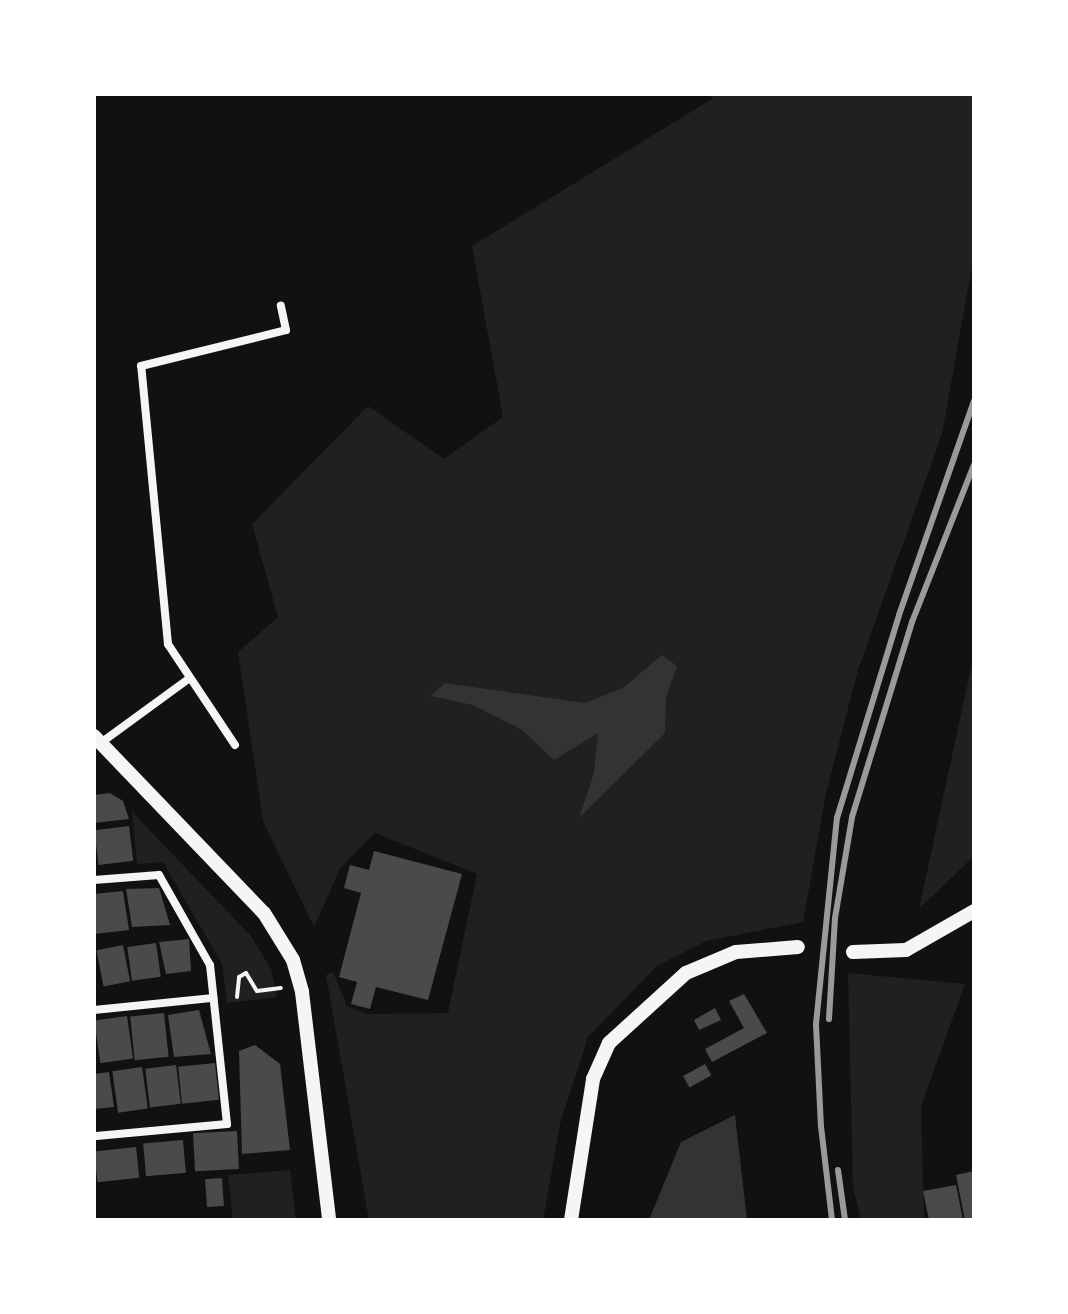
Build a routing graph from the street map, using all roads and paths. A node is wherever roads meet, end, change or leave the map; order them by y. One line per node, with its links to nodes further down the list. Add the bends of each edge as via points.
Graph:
1 (281, 306): 2 (street, via 286,330 141,366 168,644)
2 (187, 680): 3 (street); 4 (street)
3 (98, 739): 14 (street, via 264,913 293,960 307,1026)
4 (235, 745)
5 (94, 880): 11 (street, via 159,875 210,965)
6 (974, 911): 8 (street, via 906,950)
7 (798, 947): 15 (street, via 736,952 686,973 609,1043 593,1079)
8 (853, 952)
9 (281, 988): 10 (path, via 257,991 246,973 239,977)
10 (237, 997)
11 (213, 998): 12 (street); 13 (street, via 227,1124)
12 (94, 1010)
13 (94, 1136)
14 (329, 1220)
15 (571, 1220)

